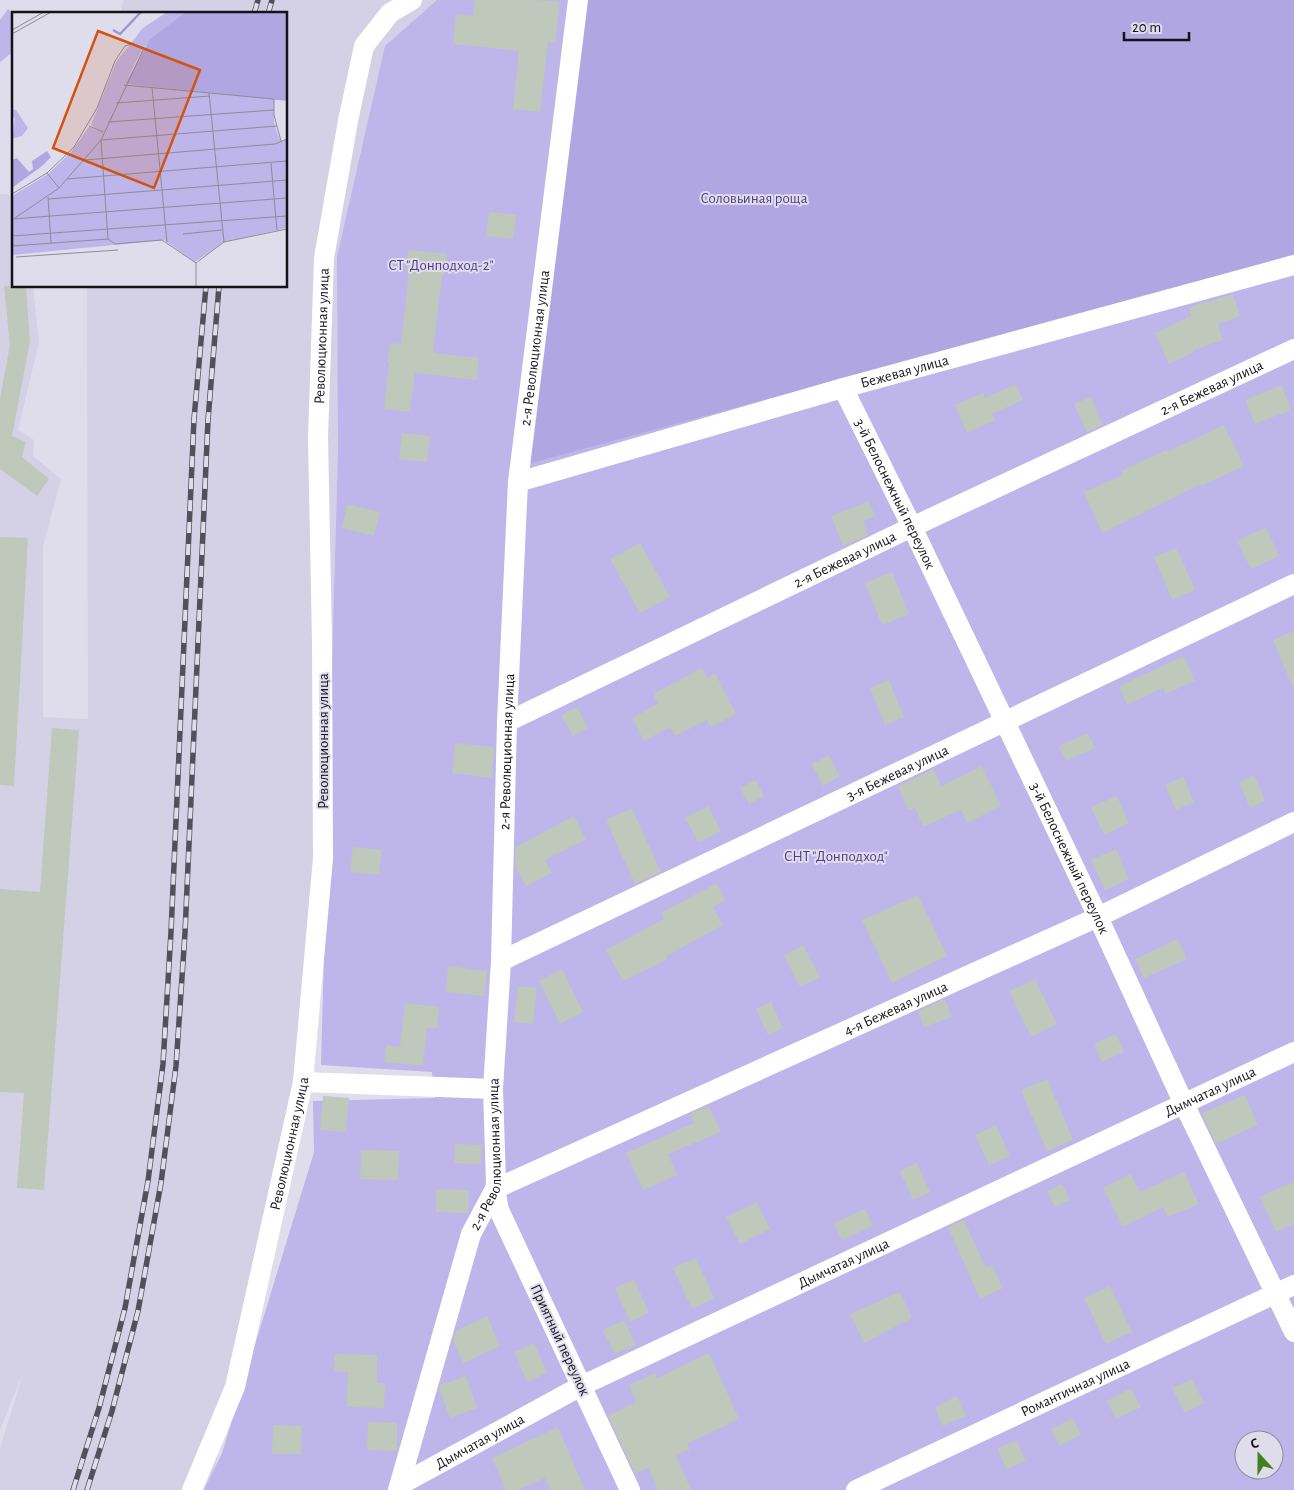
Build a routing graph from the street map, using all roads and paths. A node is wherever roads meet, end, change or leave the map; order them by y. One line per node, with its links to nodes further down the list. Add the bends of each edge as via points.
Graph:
1 (412, 0): 15 (street, Революционная улица, via 390,13 364,46 324,258 318,437 324,858)
2 (578, 0): 6 (street, 2-я Революционная улица)
3 (1294, 265): 5 (street, Бежевая улица)
4 (1294, 349): 7 (street, 2-я Бежевая улица)
5 (843, 388): 6 (street, Бежевая улица); 7 (street, 3-й Белоснежный переулок)
6 (518, 482): 9 (street, 2-я Революционная улица)
7 (912, 527): 9 (street, 2-я Бежевая улица); 10 (street, 3-й Белоснежный переулок)
8 (1294, 584): 10 (street, 3-я Бежевая улица)
9 (507, 722): 13 (street, 2-я Революционная улица)
10 (1004, 722): 12 (street, 3-й Белоснежный переулок); 13 (street, 3-я Бежевая улица)
11 (1294, 822): 12 (street, 4-я Бежевая улица)
12 (1098, 917): 17 (street, 3-й Белоснежный переулок); 18 (street, 4-я Бежевая улица)
13 (501, 960): 16 (street, 2-я Революционная улица)
14 (1294, 1052): 17 (street, Дымчатая улица)
15 (303, 1082): 16 (street); 24 (street, Революционная улица, via 235,1387)
16 (493, 1089): 18 (street, 2-я Революционная улица)
17 (1184, 1104): 20 (street, 3-й Белоснежный переулок); 22 (street, Дымчатая улица)
18 (495, 1189): 22 (street, Приятный переулок, via 499,1210); 23 (street, 2-я Революционная улица, via 471,1234)
19 (1294, 1284): 20 (street, Романтичная улица)
20 (1276, 1293): 21 (street, 3-й Белоснежный переулок); 26 (street, Романтичная улица)
21 (1294, 1332)
22 (581, 1386): 23 (street, Дымчатая улица); 25 (street, Приятный переулок)
23 (399, 1487)
24 (192, 1490)
25 (630, 1490)
26 (856, 1490)

